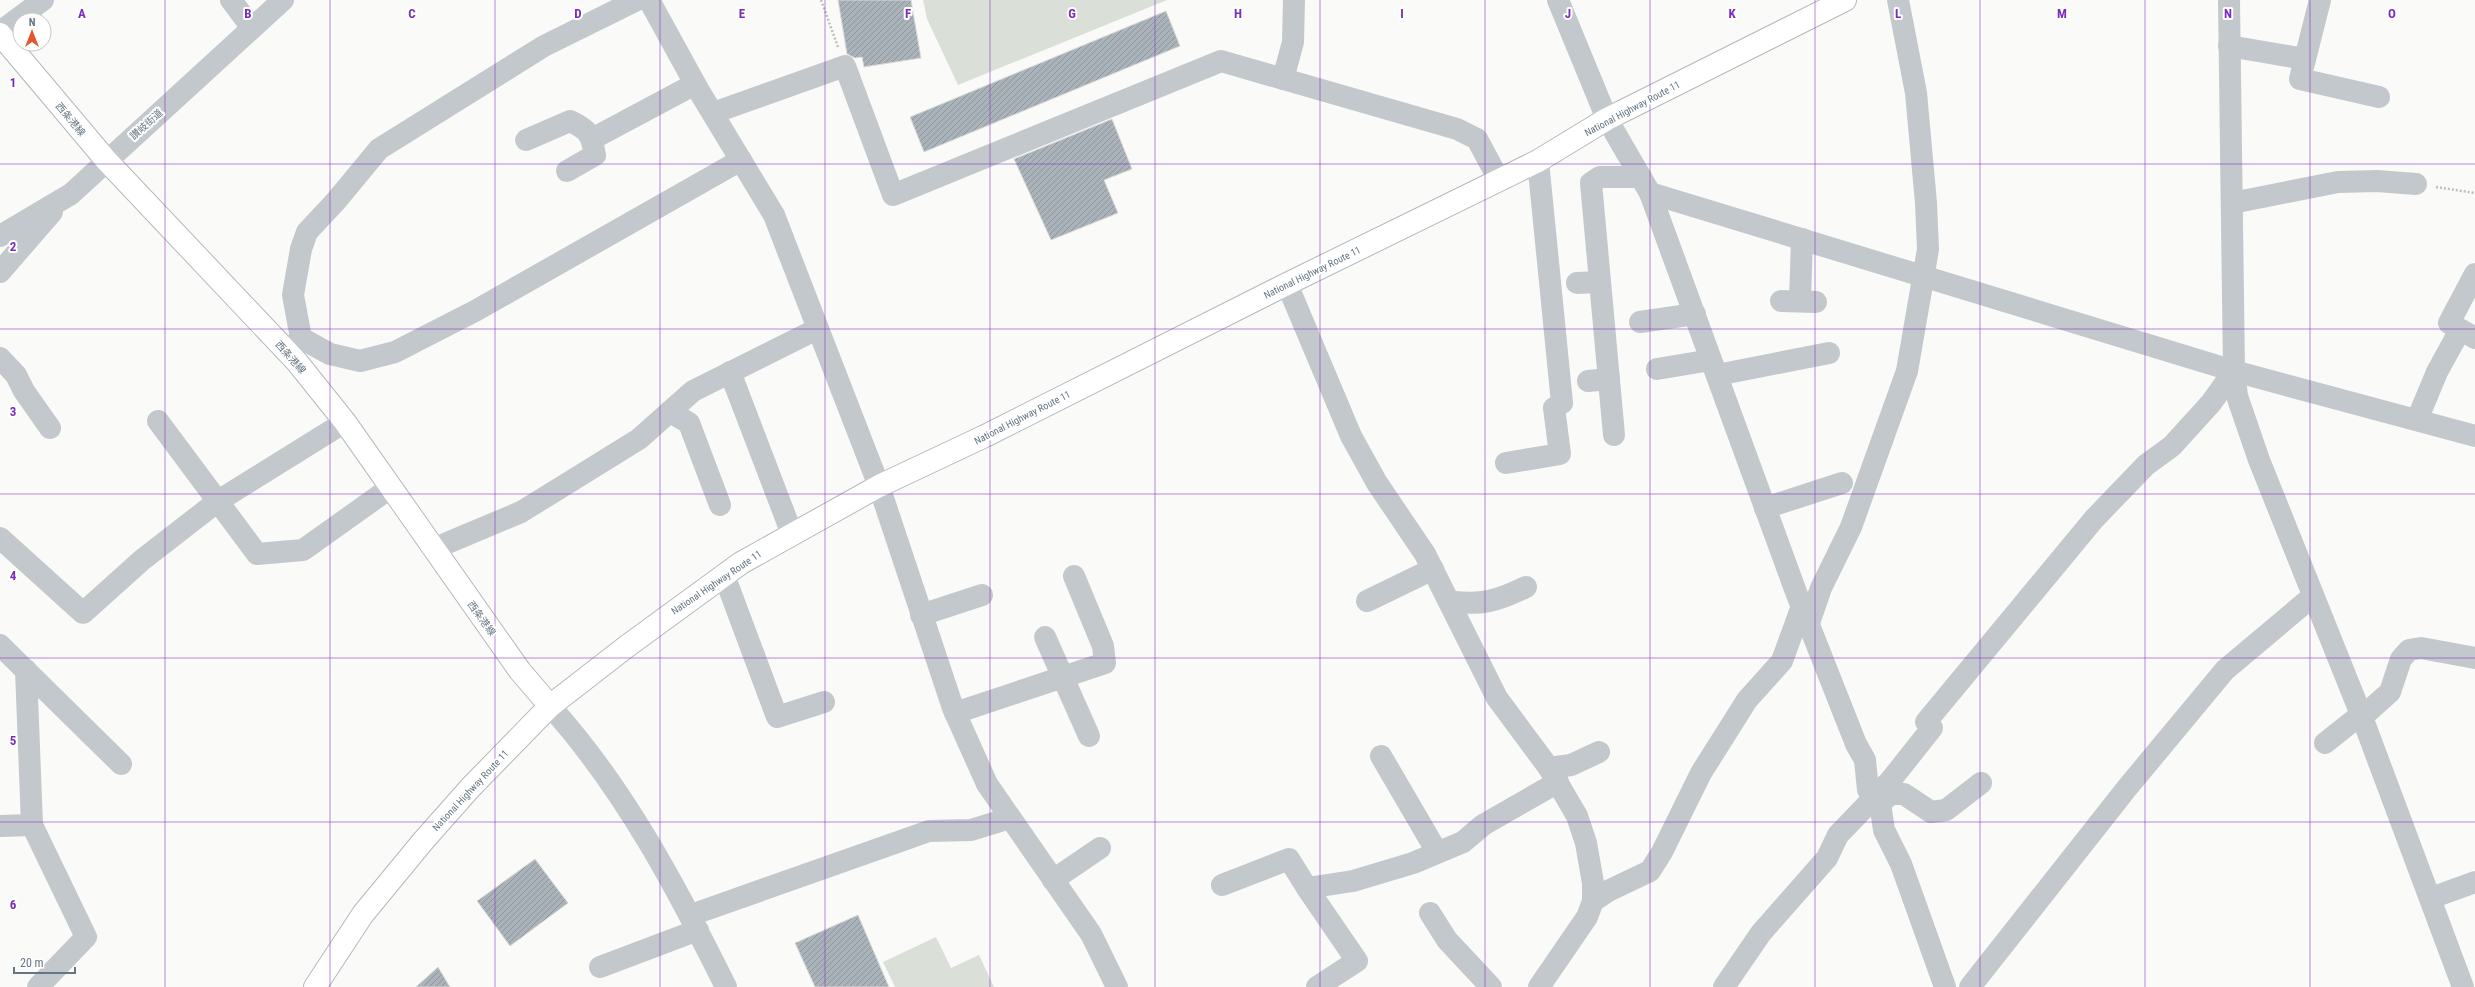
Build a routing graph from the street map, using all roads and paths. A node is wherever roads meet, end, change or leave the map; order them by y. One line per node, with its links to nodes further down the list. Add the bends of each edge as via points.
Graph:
1 (43, 0): 14 (street)
2 (230, 0): 13 (street)
3 (282, 0): 13 (street, 讃岐街道)
4 (638, 0): 48 (street, via 544,46 379,148 336,202 307,232 301,249 293,295)
5 (649, 0): 19 (street)
6 (822, 0): 17 (path)
7 (1294, 0): 18 (street, via 1294,42)
8 (1558, 0): 22 (street)
9 (1845, 0): 22 (main road, National Highway Route 11)
10 (1898, 0): 39 (street, via 1916,93 1921,144 1928,249)
11 (2229, 0): 15 (street)
12 (2320, 0): 16 (street)
13 (252, 28): 25 (street, 讃岐街道)
14 (0, 33): 25 (main road, 西条港線)
15 (2229, 46): 16 (street); 34 (street)
16 (2305, 59): 20 (street, via 2300,79)
17 (846, 66): 18 (street, via 893,195 1221,61); 21 (street)
18 (1283, 79): 29 (street, via 1457,129 1477,139)
19 (695, 84): 21 (street); 23 (street)
20 (2379, 97)
21 (713, 114): 26 (street)
22 (1607, 118): 27 (main road, National Highway Route 11); 31 (street)
23 (592, 139): 24 (street, via 585,128 570,121); 28 (street, via 595,155)
24 (526, 140)
25 (106, 160): 33 (street, 讃岐街道); 48 (main road, 西条港線)
26 (742, 160): 46 (street, via 774,215); 48 (street, via 475,311 395,352 360,361)
27 (1538, 161): 29 (main road, National Highway Route 11); 62 (street, via 1562,403 1554,408 1560,454)
28 (567, 171)
29 (1499, 180): 42 (main road, National Highway Route 11)
30 (2416, 184): 32 (path); 34 (street, via 2338,182)
31 (1646, 185): 36 (street); 40 (street, via 1600,176 1591,183); 44 (street)
32 (2475, 193)
33 (71, 194): 35 (street, 讃岐街道); 37 (street, via 39,225)
34 (2232, 203): 53 (street)
35 (0, 236)
36 (1802, 239): 39 (street); 43 (street)
37 (0, 272)
38 (2475, 274): 47 (street, via 2449,323)
39 (1924, 276): 53 (street); 80 (street, via 1907,371 1850,527 1821,588)
40 (1600, 282): 41 (street); 60 (street, via 1598,380)
41 (1577, 283)
42 (1287, 284): 64 (main road, National Highway Route 11, via 985,436); 72 (street, via 1351,436 1377,483)
43 (1799, 302)
44 (1694, 314): 45 (street); 51 (street)
45 (1640, 322)
46 (817, 328): 54 (street); 64 (street)
47 (2468, 334): 56 (street, via 2437,372)
48 (294, 345): 58 (main road, 西条港線)
49 (1829, 354): 51 (street)
50 (0, 358): 59 (street, via 16,375)
51 (1714, 367): 52 (street); 68 (street)
52 (1657, 369)
53 (2234, 371): 56 (street); 77 (street, via 2243,417); 98 (street, via 2172,446 2146,465 2094,519 1926,722 1932,728)
54 (730, 372): 55 (street, via 693,391); 70 (street)
55 (670, 412): 67 (street, via 689,423); 71 (street, via 639,439 521,512)
56 (2417, 420): 61 (street)
57 (158, 421): 66 (street)
58 (345, 422): 65 (main road, 西条港線); 66 (street)
59 (50, 428)
60 (1614, 435)
61 (2475, 435)
62 (1506, 463)
63 (1842, 483): 68 (street)
64 (879, 486): 70 (main road, National Highway Route 11); 81 (street)
65 (390, 488): 66 (street, via 303,550 257,554); 71 (main road, 西条港線)
66 (218, 501): 69 (street, via 142,560 83,613)
67 (720, 506)
68 (1765, 508): 80 (street)
69 (2, 532)
70 (792, 534): 73 (main road, National Highway Route 11)
71 (433, 549): 88 (main road, 西条港線, via 520,671)
72 (1433, 568): 78 (street); 79 (street)
73 (724, 575): 87 (street, via 778,717); 88 (main road, National Highway Route 11)
74 (1074, 576): 86 (street, via 1104,646 1105,663)
75 (1526, 587): 79 (street, via 1499,600 1473,605)
76 (982, 596): 81 (street)
77 (2313, 596): 90 (street); 122 (street, via 2225,670 2127,788)
78 (1366, 601)
79 (1450, 601): 96 (street, via 1497,698)
80 (1805, 614): 98 (street, via 1856,744 1865,760 1868,790); 109 (street, via 1782,661 1747,700 1701,774 1650,871)
81 (921, 615): 89 (street)
82 (1045, 637): 86 (street)
83 (0, 645): 85 (street)
84 (2475, 658): 90 (street, via 2421,648 2409,650 2401,658 2390,692)
85 (26, 670): 95 (street); 100 (street)
86 (1062, 677): 89 (street); 91 (street)
87 (824, 702)
88 (550, 706): 111 (street, via 583,742 643,834); 114 (main road, National Highway Route 11, via 471,787 424,840 364,914)
89 (955, 713): 99 (street, via 987,784)
90 (2362, 716): 92 (street); 108 (street)
91 (1089, 736)
92 (2325, 744)
93 (1599, 752): 96 (street)
94 (1381, 756): 103 (street)
95 (122, 764)
96 (1553, 775): 103 (street, via 1463,842); 109 (street, via 1577,816 1586,843)
97 (1981, 783): 98 (street, via 1946,810 1931,812 1904,794 1891,794)
98 (1877, 800): 120 (street, via 1838,835 1827,858 1789,898 1761,933); 121 (street, via 1884,830 1901,864)
99 (1010, 818): 104 (street); 111 (street, via 971,830 929,831)
100 (32, 825): 101 (street); 113 (street, via 86,937)
101 (0, 826)
102 (1100, 848): 104 (street)
103 (1437, 852): 107 (street, via 1414,863 1353,881)
104 (1053, 880): 116 (street, via 1091,934)
105 (2475, 882): 108 (street)
106 (1222, 885): 107 (street, via 1289,859)
107 (1307, 888): 117 (street, via 1357,960)
108 (2431, 898): 123 (street)
109 (1593, 901): 119 (street, via 1588,917)
110 (1430, 913): 118 (street, via 1447,940)
111 (694, 922): 112 (street); 115 (street)
112 (600, 967)
113 (38, 987)
114 (315, 987)
115 (726, 987)
116 (1117, 987)
117 (1317, 987)
118 (1491, 987)
119 (1539, 987)
120 (1724, 987)
121 (1945, 987)
122 (1970, 987)
123 (2463, 987)

